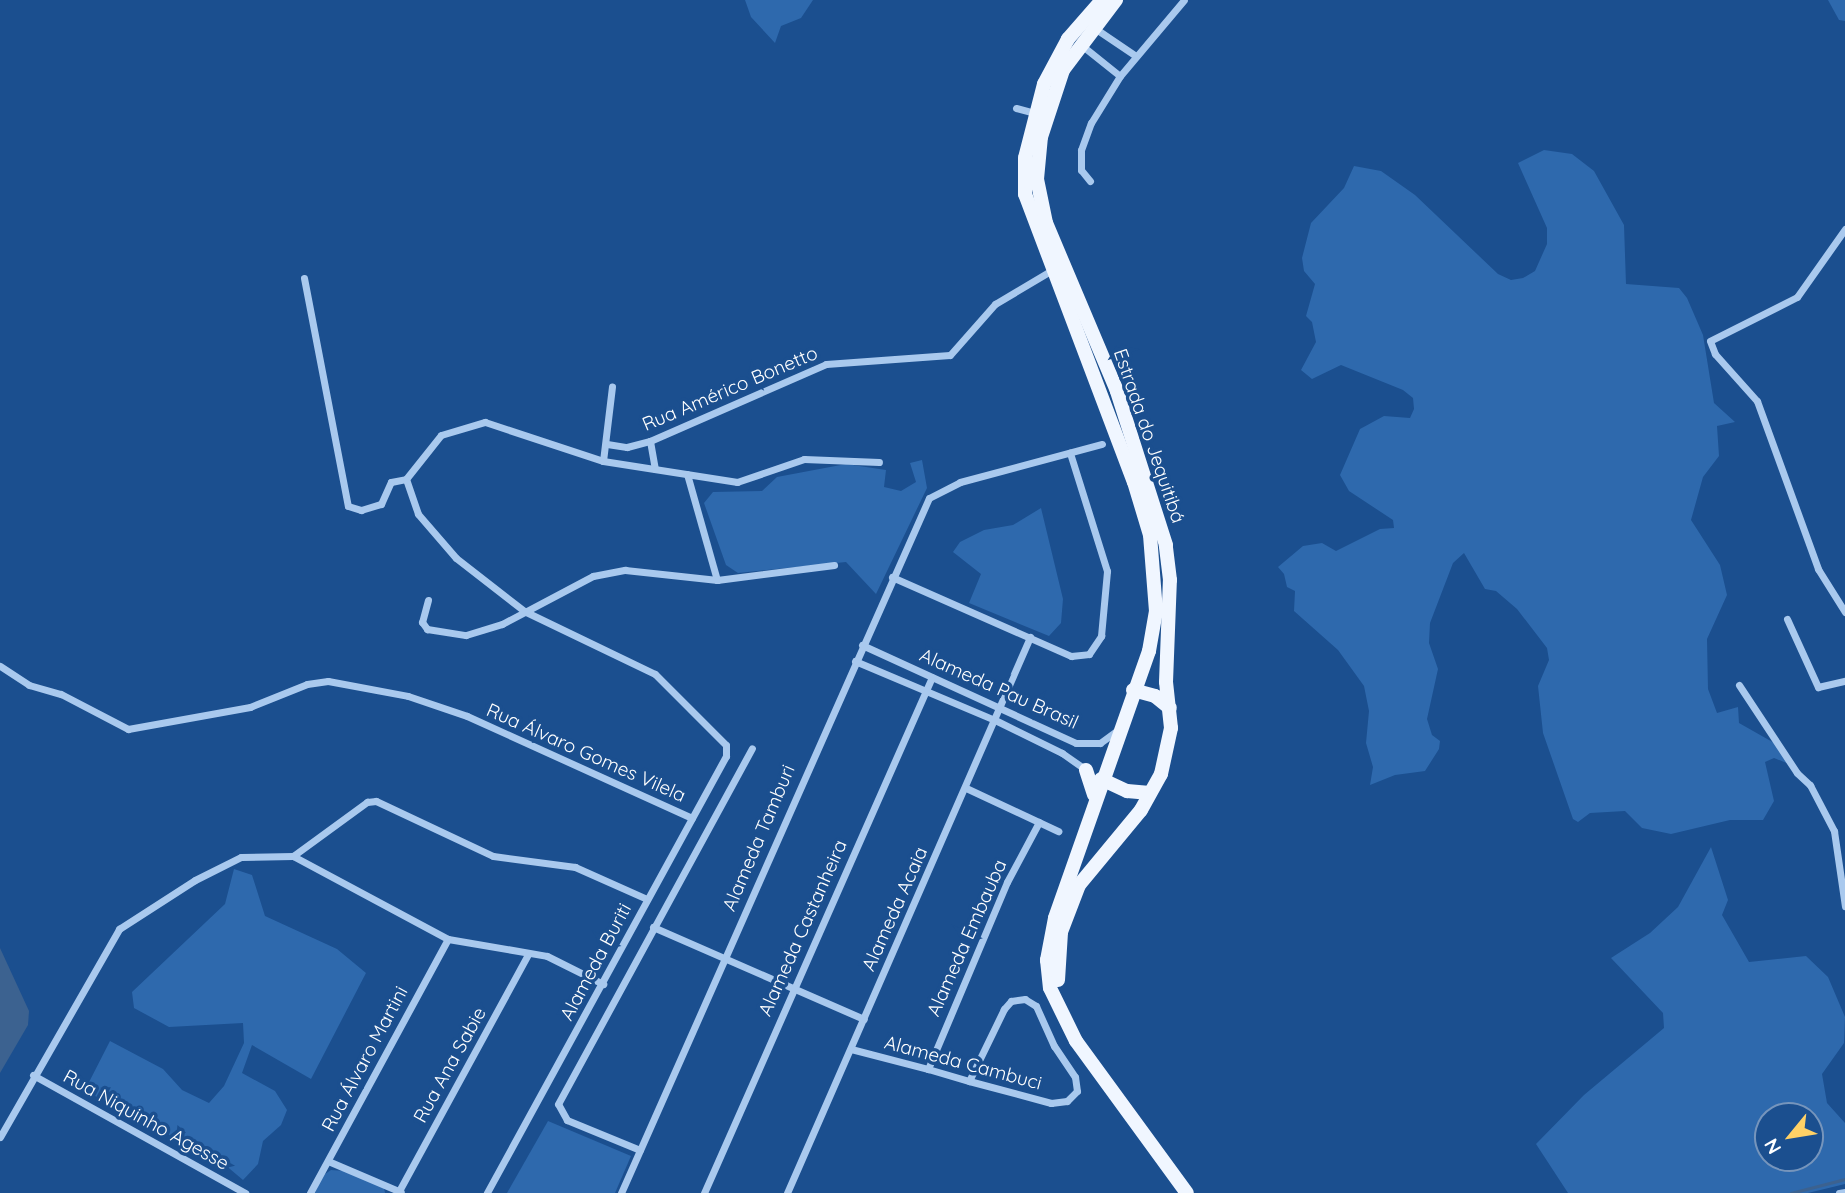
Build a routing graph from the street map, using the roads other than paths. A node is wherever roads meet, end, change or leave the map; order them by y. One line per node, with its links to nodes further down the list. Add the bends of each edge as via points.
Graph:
1 (1102, 0): 9 (main road, Estrada do Jequitibá, via 1068,39 1052,66)
2 (1116, 0): 4 (main road, Estrada do Jequitibá)
3 (1184, 0): 6 (street)
4 (1093, 26): 5 (main road, Estrada do Jequitibá); 6 (street)
5 (1080, 44): 7 (street); 40 (main road, Estrada do Jequitibá, via 1063,71 1041,136 1038,194 1053,243 1117,391 1156,508 1170,580 1166,649)
6 (1136, 56): 7 (street)
7 (1120, 76): 10 (street, via 1091,123 1081,150 1082,170)
8 (1016, 108): 9 (street)
9 (1035, 113): 12 (main road, Estrada do Jequitibá, via 1025,158 1026,194)
10 (1090, 181)
11 (1845, 229): 29 (street, via 1797,297 1715,335 1710,345 1757,401 1818,569)
12 (1052, 270): 15 (street, Rua Américo Bonetto, via 995,304 950,355 826,364); 38 (main road, Estrada do Jequitibá, via 1101,392 1150,535 1156,611 1149,651)
13 (304, 278): 23 (street, via 348,506 361,510 381,504 391,482)
14 (612, 387): 16 (street)
15 (650, 441): 16 (street, Rua Américo Bonetto, via 627,447); 21 (street)
16 (607, 444): 19 (street)
17 (1102, 444): 18 (street)
18 (1070, 453): 25 (street, Alameda Tamburi, via 950,485 929,498); 31 (street, via 1107,571 1101,636 1094,650 1078,656)
19 (603, 461): 21 (street); 23 (street, via 485,422 441,435)
20 (879, 462): 22 (street, via 804,459 737,482)
21 (655, 469): 22 (street)
22 (687, 474): 26 (street)
23 (406, 479): 28 (street, via 418,514 439,541)
24 (834, 565): 26 (street)
25 (892, 577): 31 (street); 32 (street, Alameda Tamburi)
26 (717, 580): 28 (street, via 625,570 593,576)
27 (428, 600): 28 (street, via 422,622 444,635 487,630)
28 (524, 611): 52 (street, Alameda Buriti, via 655,674 726,745 726,756)
29 (1845, 612)
30 (1787, 619): 36 (street, via 1818,687)
31 (1030, 637): 41 (street, Alameda Acaia)
32 (862, 645): 33 (street, Alameda Tamburi); 35 (street, Alameda Pau Brasil)
33 (855, 661): 39 (street, Alameda Pau Brasil); 61 (street, Alameda Tamburi)
34 (0, 666): 52 (street, Rua Álvaro Gomes Vilela, via 29,685 61,694 128,729 250,707 307,684 328,681 422,699)
35 (932, 677): 39 (street, Alameda Castanheira); 41 (street, Alameda Pau Brasil)
36 (1845, 681)
37 (1740, 685): 57 (street, via 1797,773 1810,785 1834,831)
38 (1133, 690): 40 (main road, via 1155,696); 43 (main road, Estrada do Jequitibá)
39 (926, 691): 42 (street, Alameda Pau Brasil); 63 (street, Alameda Castanheira)
40 (1170, 708): 50 (main road, Estrada do Jequitibá, via 1168,751)
41 (1001, 709): 42 (street, Alameda Acaia); 44 (street, Alameda Pau Brasil)
42 (995, 720): 46 (street, Alameda Pau Brasil); 49 (street, Alameda Acaia)
43 (1121, 726): 44 (street, Alameda Pau Brasil, via 1100,743); 48 (main road, Estrada do Jequitibá)
44 (1076, 743): 46 (street)
45 (752, 748): 58 (street)
46 (1068, 756): 47 (street, Alameda Pau Brasil)
47 (1086, 769): 48 (street, Alameda Pau Brasil); 51 (main road, via 1093,785)
48 (1101, 779): 50 (main road, via 1127,791); 51 (main road, Estrada do Jequitibá)
49 (966, 788): 53 (street); 65 (street, Alameda Acaia)
50 (1150, 793): 64 (main road, Estrada do Jequitibá, via 1118,842 1086,874 1072,902 1061,932 1057,964)
51 (1093, 806): 64 (main road, Estrada do Jequitibá, via 1055,918 1047,960 1050,988)
52 (692, 818): 56 (street, Alameda Buriti)
53 (1040, 822): 54 (street); 67 (street, Alameda Embauba, via 1007,883)
54 (1059, 831)
55 (293, 856): 56 (street, via 367,802 395,807 493,856 575,867); 59 (street); 68 (street, via 241,857 127,921 108,944)
56 (647, 900): 62 (street, Alameda Buriti)
57 (1845, 906)
58 (653, 928): 61 (street); 71 (street, via 558,1104 567,1120)
59 (448, 939): 60 (street); 72 (street, Rua Álvaro Martini)
60 (528, 954): 62 (street, via 564,962); 73 (street, Rua Ana Sabie)
61 (724, 959): 63 (street); 71 (street, Alameda Tamburi)
62 (603, 984): 77 (street, Alameda Buriti)
63 (793, 989): 65 (street); 79 (street, Alameda Castanheira)
64 (1062, 1011): 81 (main road, Estrada do Jequitibá, via 1094,1069)
65 (864, 1019): 66 (street, Alameda Acaia)
66 (851, 1049): 67 (street, Alameda Cambuci); 80 (street, Alameda Acaia)
67 (928, 1069): 69 (street, Alameda Cambuci)
68 (33, 1075): 70 (street); 75 (street, Rua Niquinho Agesse)
69 (969, 1082): 69 (street, Alameda Cambuci, via 1011,1001 1025,999 1036,1006 1075,1077 1077,1091 1067,1101 1051,1103)
70 (0, 1137)
71 (640, 1150): 78 (street, Alameda Tamburi)
72 (328, 1160): 73 (street); 76 (street, Rua Álvaro Martini)
73 (400, 1192)
74 (1845, 1192): 82 (street)
75 (245, 1193)
76 (310, 1193)
77 (487, 1193)
78 (621, 1193)
79 (704, 1193)
80 (787, 1193)
81 (1187, 1193)
82 (1839, 1193)

